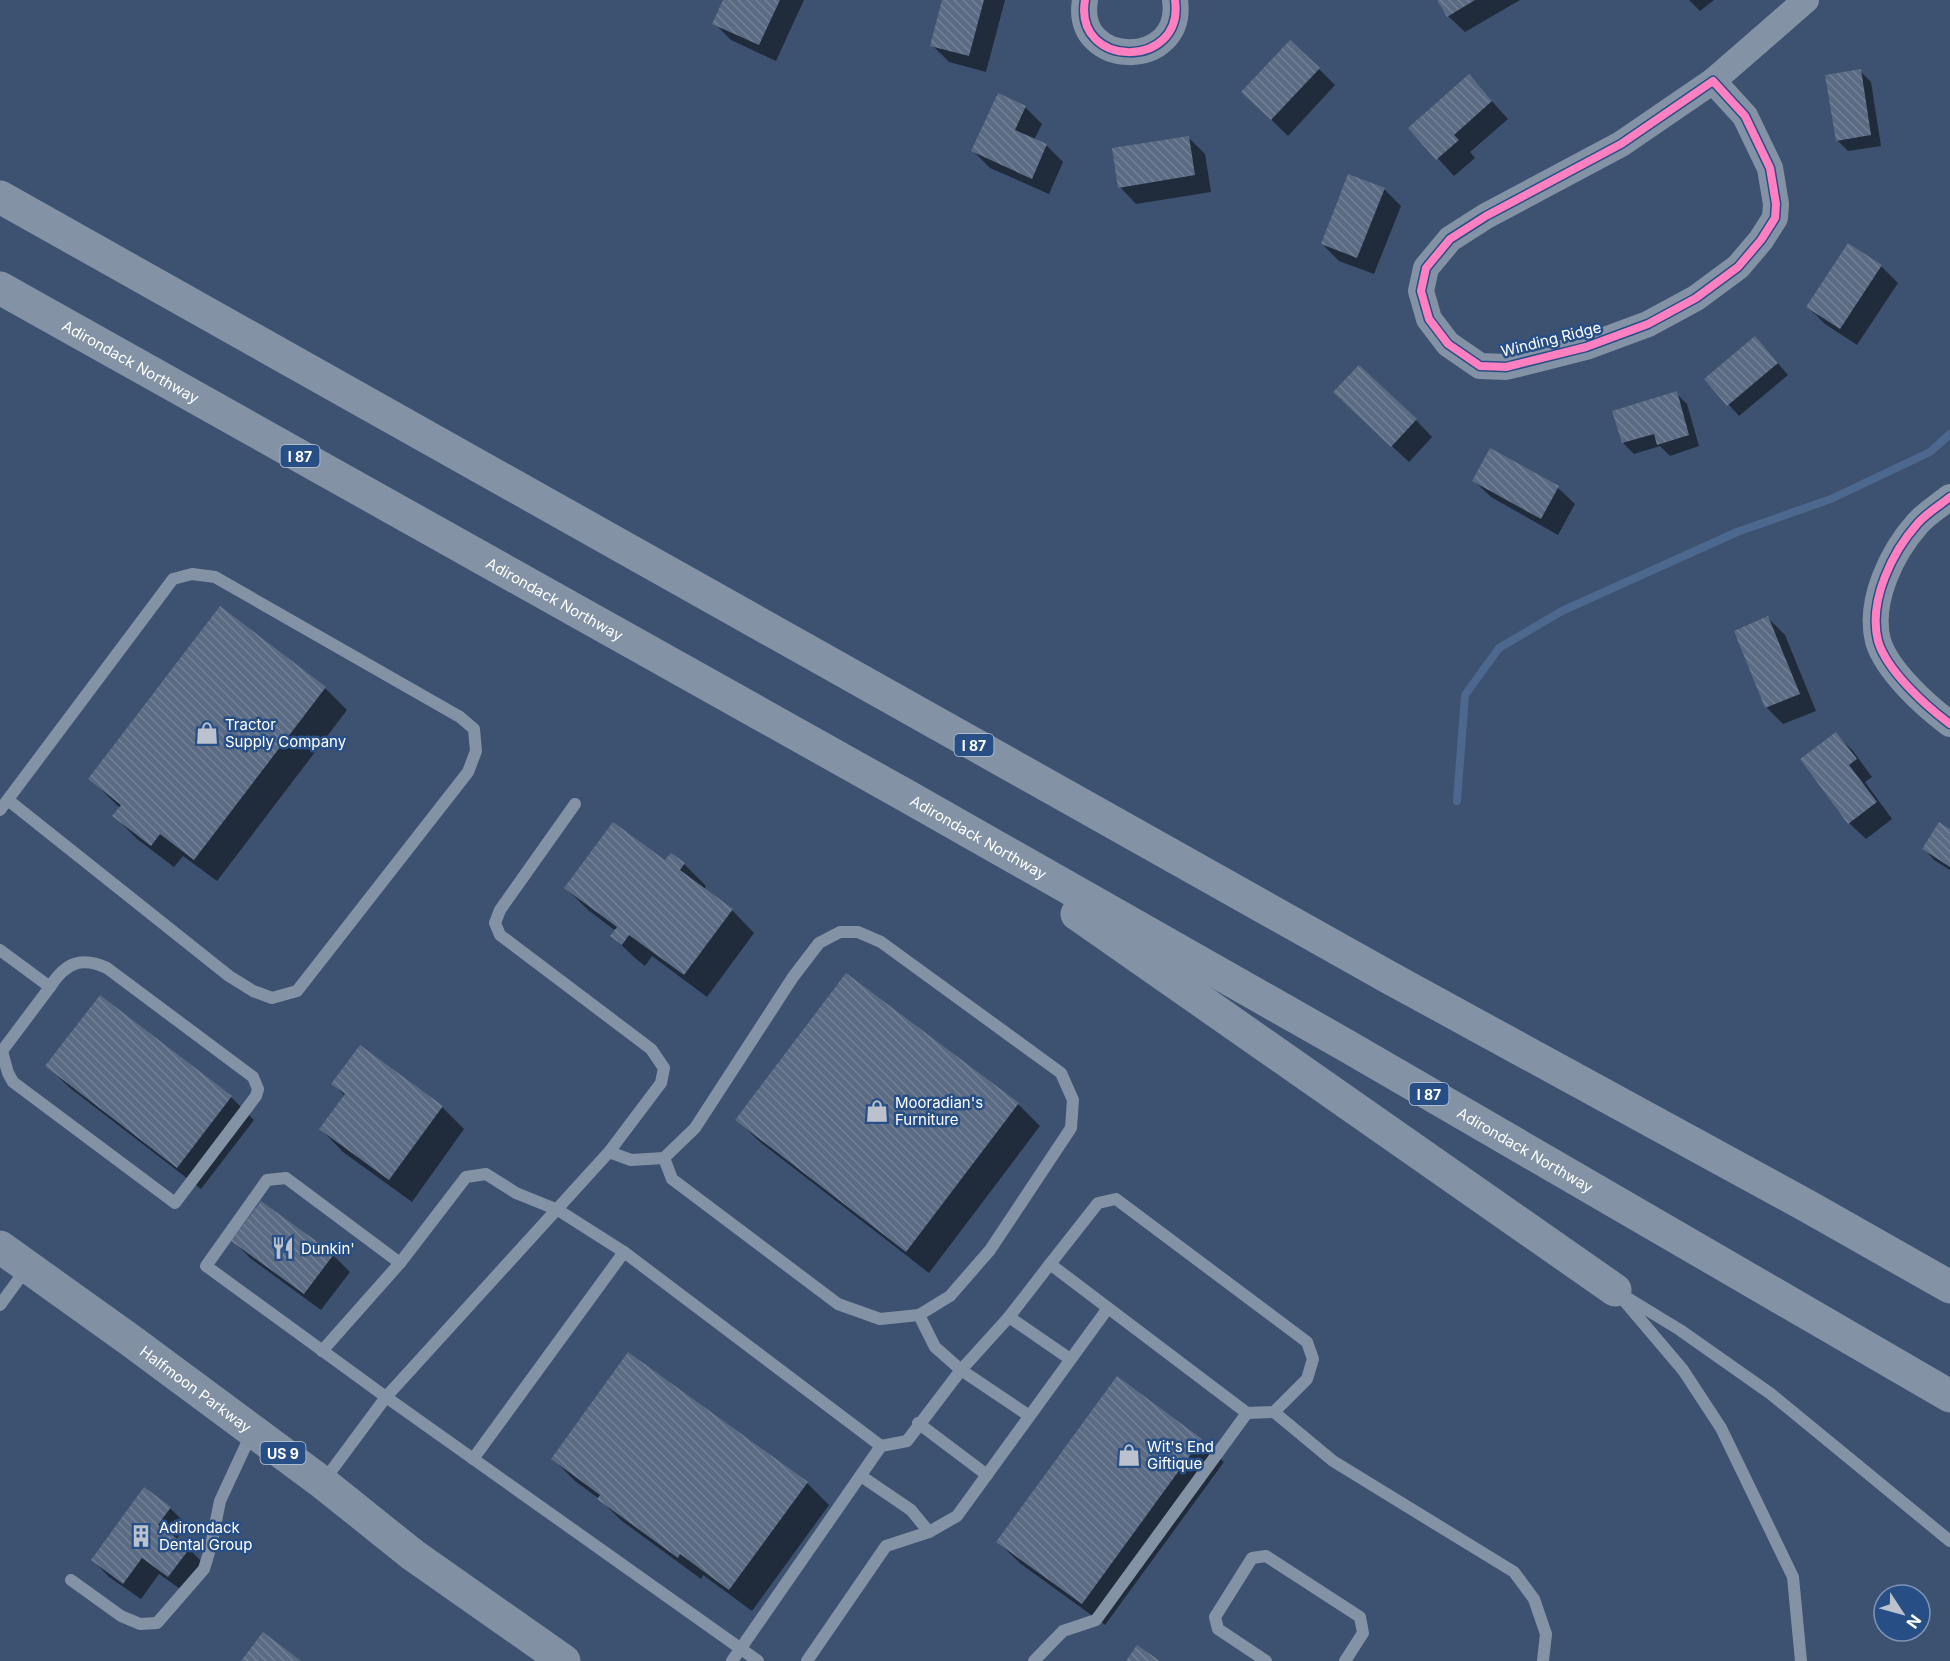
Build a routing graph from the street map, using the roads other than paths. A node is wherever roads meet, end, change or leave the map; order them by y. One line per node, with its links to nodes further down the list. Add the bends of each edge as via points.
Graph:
1 (1085, 0): 2 (street, via 1086,21 1092,34 1103,45 1132,54 1146,51 1169,32 1175,18)
2 (1175, 0)
3 (1806, 0): 4 (street, Winding Ridge)
4 (1713, 81): 4 (street, Winding Ridge, via 1622,144 1450,239 1426,268 1421,291 1429,318 1449,344 1480,366 1506,367 1586,347 1648,324 1696,298 1738,267 1761,240 1774,218 1776,204 1770,168 1745,116)
5 (0, 197): 23 (highway, I 87, via 1390,978)
6 (0, 288): 9 (highway, Adirondack Northway / I 87)
7 (1950, 496): 8 (street, via 1919,521 1901,545 1881,587 1875,622 1879,643 1903,681)
8 (1950, 724)
9 (905, 795): 24 (highway); 32 (highway, Adirondack Northway / I 87)
10 (575, 804): 15 (lane, via 500,910 495,923 500,935 651,1049 664,1068 661,1083)
11 (4, 805): 11 (lane, via 173,579 192,574 214,577 460,717 474,729 476,751 468,772 297,991 272,998 229,976)
12 (0, 950): 13 (lane)
13 (50, 987): 14 (lane); 14 (lane, via 68,966 87,962 100,965 256,1082 256,1096 175,1203 13,1082)
14 (1, 1050)
15 (609, 1152): 16 (lane, via 631,1160); 17 (lane)
16 (664, 1158): 27 (lane, via 672,1179 838,1304 880,1318); 27 (lane, via 695,1128 819,943 840,932 858,932 881,942 1061,1073 1073,1100 1071,1128 990,1250 950,1296)
17 (558, 1210): 19 (lane); 20 (lane, via 516,1193 486,1174 466,1177); 33 (lane)
18 (0, 1247): 22 (main road, Halfmoon Parkway / US 9)
19 (624, 1252): 39 (lane); 40 (lane)
20 (400, 1263): 29 (lane); 29 (lane, via 286,1178 267,1180 206,1266)
21 (1050, 1264): 26 (lane); 28 (lane); 34 (lane, via 1098,1203 1116,1199 1307,1342 1313,1359 1307,1379)
22 (28, 1267): 25 (lane); 38 (main road, Halfmoon Parkway / US 9)
23 (1950, 1287)
24 (1615, 1290): 45 (lane, via 1771,1394); 56 (lane, via 1683,1370 1720,1428 1794,1577)
25 (0, 1305)
26 (1108, 1308): 30 (lane); 35 (lane)
27 (919, 1315): 31 (lane, via 935,1347)
28 (1009, 1317): 30 (lane); 31 (lane)
29 (322, 1351): 33 (lane)
30 (1070, 1359): 36 (lane)
31 (961, 1370): 36 (lane); 37 (lane)
32 (1950, 1396)
33 (386, 1397): 40 (lane); 43 (lane)
34 (1274, 1412): 35 (lane); 55 (lane, via 1333,1461 1514,1572 1534,1599 1546,1634)
35 (1247, 1413): 52 (lane, via 1096,1620 1063,1631)
36 (1029, 1416): 41 (lane)
37 (918, 1423): 39 (lane, via 907,1441); 41 (lane)
38 (252, 1430): 43 (main road, Halfmoon Parkway / US 9); 46 (lane, via 220,1501 204,1569 157,1623 140,1624 121,1616)
39 (882, 1446): 42 (lane)
40 (473, 1459): 47 (lane)
41 (987, 1475): 44 (lane, via 957,1516)
42 (861, 1476): 44 (lane, via 911,1510); 47 (lane)
43 (323, 1483): 48 (main road, Halfmoon Parkway / US 9, via 413,1555)
44 (929, 1532): 51 (lane, via 886,1546)
45 (1950, 1541)
46 (71, 1580)
47 (741, 1649): 49 (lane); 50 (lane)
48 (564, 1661)
49 (732, 1661)
50 (758, 1661)
51 (807, 1661)
52 (1034, 1661)
53 (1266, 1661): 54 (lane, via 1218,1629 1215,1617 1252,1558 1266,1556 1360,1617 1363,1633)
54 (1345, 1661)
55 (1543, 1661)
56 (1801, 1661)

